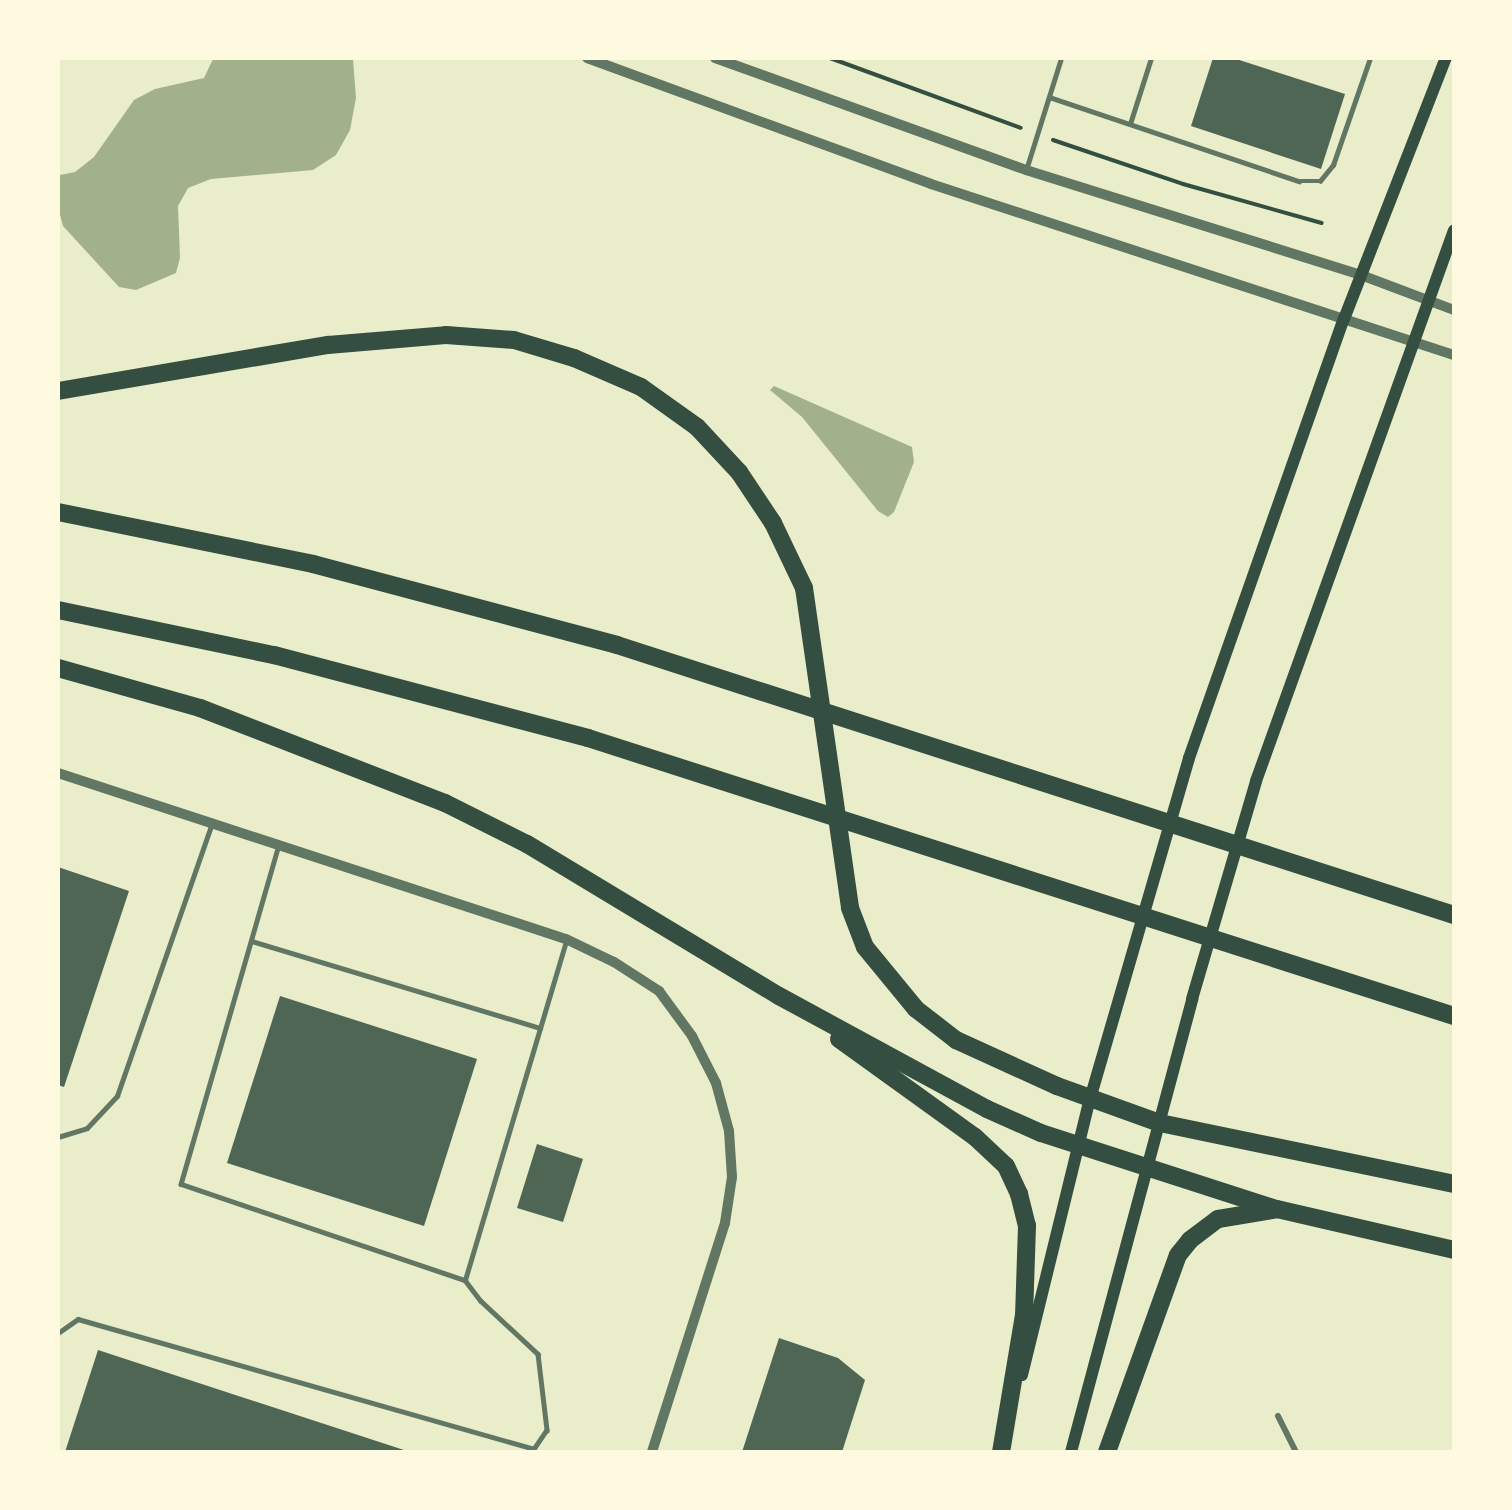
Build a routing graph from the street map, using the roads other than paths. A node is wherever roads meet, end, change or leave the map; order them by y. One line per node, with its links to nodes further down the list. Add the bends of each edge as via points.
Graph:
1 (587, 58): 14 (street, via 931,184)
2 (715, 58): 9 (street)
3 (1061, 58): 7 (lane)
4 (1151, 58): 8 (lane)
5 (1370, 58): 8 (lane, via 1334,165 1320,181 1299,181)
6 (1446, 58): 11 (main road)
7 (1049, 97): 8 (lane); 9 (lane)
8 (1130, 124)
9 (1026, 170): 11 (street)
10 (1454, 230): 12 (main road)
11 (1361, 275): 12 (street); 14 (main road)
12 (1427, 302): 13 (street); 15 (main road)
13 (1454, 310)
14 (1344, 320): 15 (street); 30 (main road, via 1189,758)
15 (1412, 344): 16 (street); 31 (main road, via 1256,782)
16 (1454, 355)
17 (58, 392): 30 (highway, via 328,345 446,335 514,340 574,358 641,387 696,427 739,472 767,514 804,588 850,908 865,947 916,1010 956,1040)
18 (58, 512): 24 (highway, via 313,564 617,645)
19 (58, 610): 28 (highway, via 274,655 588,738)
20 (58, 668): 27 (highway, via 201,708 444,803 527,844)
21 (58, 773): 22 (street)
22 (212, 823): 23 (street); 32 (lane, via 117,1096 87,1128)
23 (279, 845): 25 (street); 26 (lane)
24 (1454, 915)
25 (566, 939): 29 (lane); 42 (street, via 614,962 659,991 692,1036 716,1083 729,1131 732,1177 725,1222)
26 (252, 940): 29 (lane); 38 (lane, via 181,1184)
27 (779, 996): 33 (highway, via 987,1108); 43 (highway, via 975,1137 1006,1166 1027,1226 1024,1315)
28 (1454, 1016)
29 (540, 1028): 38 (lane)
30 (1090, 1099): 31 (highway); 33 (main road)
31 (1160, 1123): 34 (main road); 35 (highway)
32 (58, 1137)
33 (1081, 1148): 34 (highway); 43 (main road)
34 (1147, 1168): 36 (highway); 44 (main road)
35 (1454, 1184)
36 (1276, 1209): 37 (highway); 45 (highway, via 1218,1219 1190,1240 1178,1255)
37 (1454, 1250)
38 (465, 1280): 41 (lane, via 481,1301 538,1354 547,1430)
39 (58, 1333): 41 (lane, via 78,1318)
40 (1278, 1416): 46 (street)
41 (533, 1450)
42 (652, 1452)
43 (1001, 1452)
44 (1071, 1452)
45 (1107, 1452)
46 (1296, 1452)

